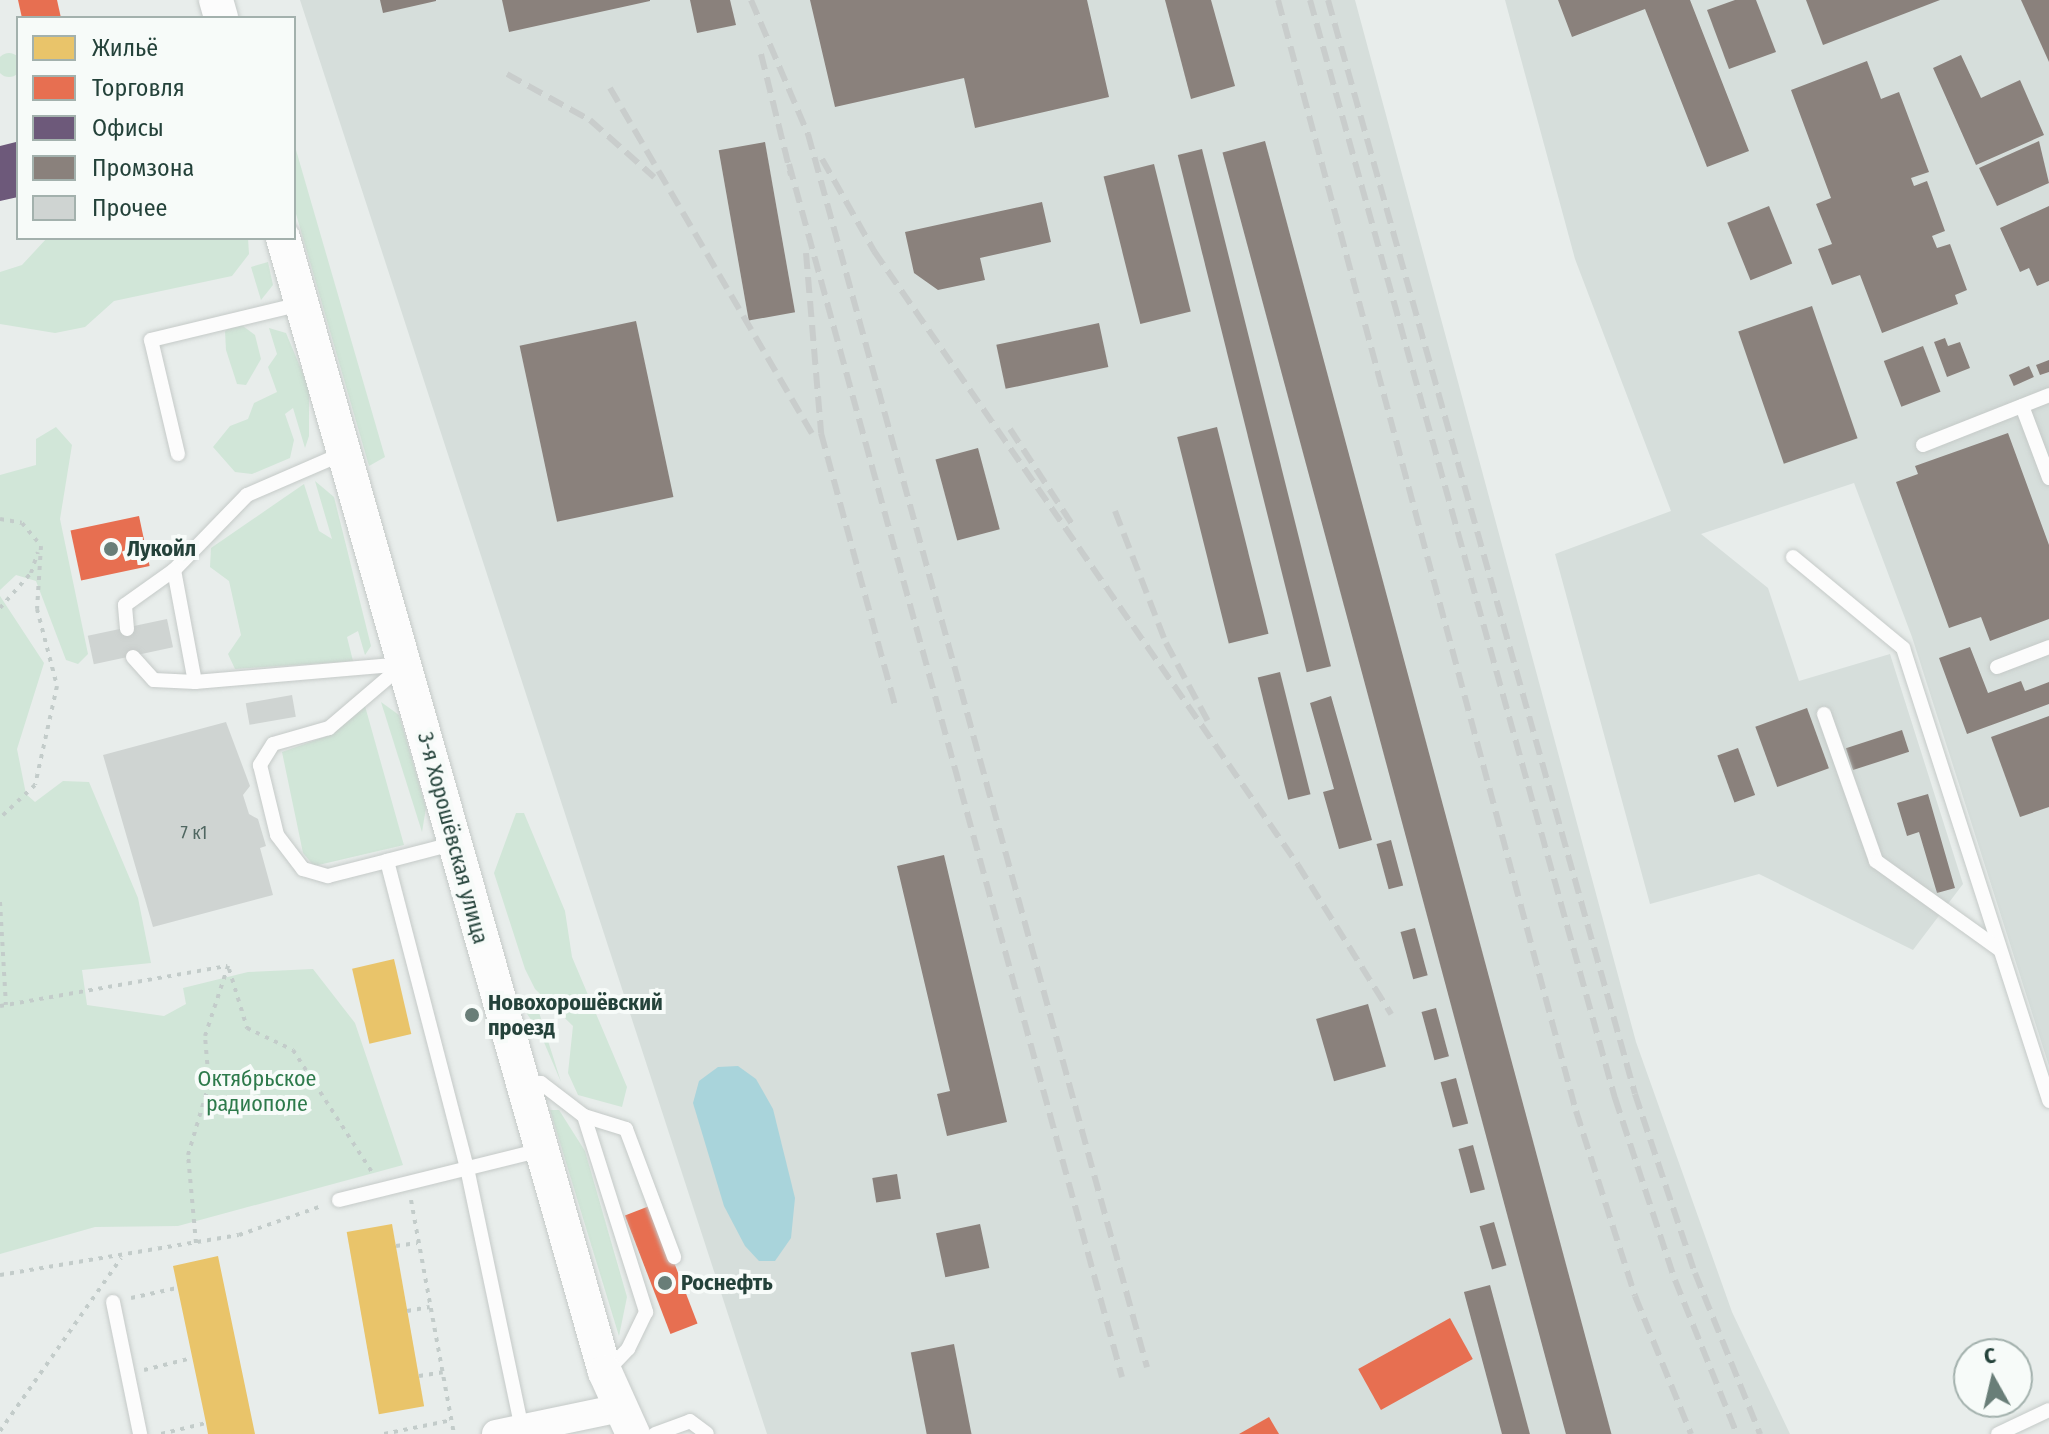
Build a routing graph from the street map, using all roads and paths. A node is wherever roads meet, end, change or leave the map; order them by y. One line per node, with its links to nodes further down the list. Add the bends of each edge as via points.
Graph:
1 (284, 240): 2 (street, 3-я Хорошёвская улица)
2 (302, 304): 6 (street, 3-я Хорошёвская улица); 7 (lane, via 151,340)
3 (2049, 395): 4 (lane)
4 (2022, 406): 5 (lane); 8 (lane)
5 (1923, 445)
6 (344, 453): 12 (lane, via 247,495); 17 (street, 3-я Хорошёвская улица)
7 (178, 454)
8 (2049, 478)
9 (0, 519): 10 (path, via 22,523)
10 (41, 546): 13 (path, via 31,573); 21 (path, via 37,609 57,686 35,785)
11 (1793, 557): 25 (lane, via 1903,648)
12 (174, 570): 14 (lane, via 125,605); 19 (lane)
13 (0, 608)
14 (127, 629)
15 (2049, 647): 18 (lane)
16 (133, 657): 19 (lane, via 166,685)
17 (404, 664): 19 (lane); 22 (street, 3-я Хорошёвская улица); 23 (lane, via 329,728 273,744 260,765 277,835 303,869 328,876)
18 (1997, 667)
19 (195, 682)
20 (1824, 714): 25 (lane, via 1876,861)
21 (0, 818)
22 (456, 843): 23 (lane); 28 (street, 3-я Хорошёвская улица)
23 (387, 861): 32 (lane)
24 (0, 902): 27 (path)
25 (1999, 949): 29 (lane)
26 (228, 966): 27 (path); 34 (path, via 247,1028 293,1050); 37 (path, via 205,1036 209,1084 188,1155)
27 (2, 1007)
28 (523, 1082): 30 (lane, via 541,1083); 31 (street, 3-я Хорошёвская улица)
29 (2049, 1101)
30 (584, 1116): 39 (lane, via 626,1129); 48 (lane, via 646,1312 628,1349)
31 (541, 1150): 32 (lane); 48 (street, 3-я Хорошёвская улица)
32 (467, 1168): 33 (lane); 56 (lane)
33 (408, 1183): 34 (lane); 36 (path)
34 (384, 1188): 35 (lane)
35 (339, 1200): 37 (path)
36 (418, 1242): 38 (path); 44 (path)
37 (196, 1243): 40 (path)
38 (396, 1246)
39 (674, 1257)
40 (121, 1258): 41 (path); 55 (path)
41 (0, 1275)
42 (177, 1288): 43 (path)
43 (113, 1302): 49 (lane)
44 (430, 1307): 45 (path); 47 (path)
45 (407, 1311)
46 (192, 1358): 49 (path)
47 (443, 1372): 50 (path); 52 (path)
48 (605, 1372): 53 (street, 3-я Хорошёвская улица)
49 (128, 1374): 57 (lane)
50 (419, 1376)
51 (2049, 1410): 63 (lane)
52 (452, 1420): 59 (path); 60 (path)
53 (626, 1421): 56 (street)
54 (206, 1423): 58 (path)
55 (0, 1431)
56 (509, 1431)
57 (140, 1434)
58 (161, 1434)
59 (384, 1434)
60 (454, 1434)
61 (655, 1434): 62 (lane, via 690,1421)
62 (707, 1434)
63 (1998, 1434)

